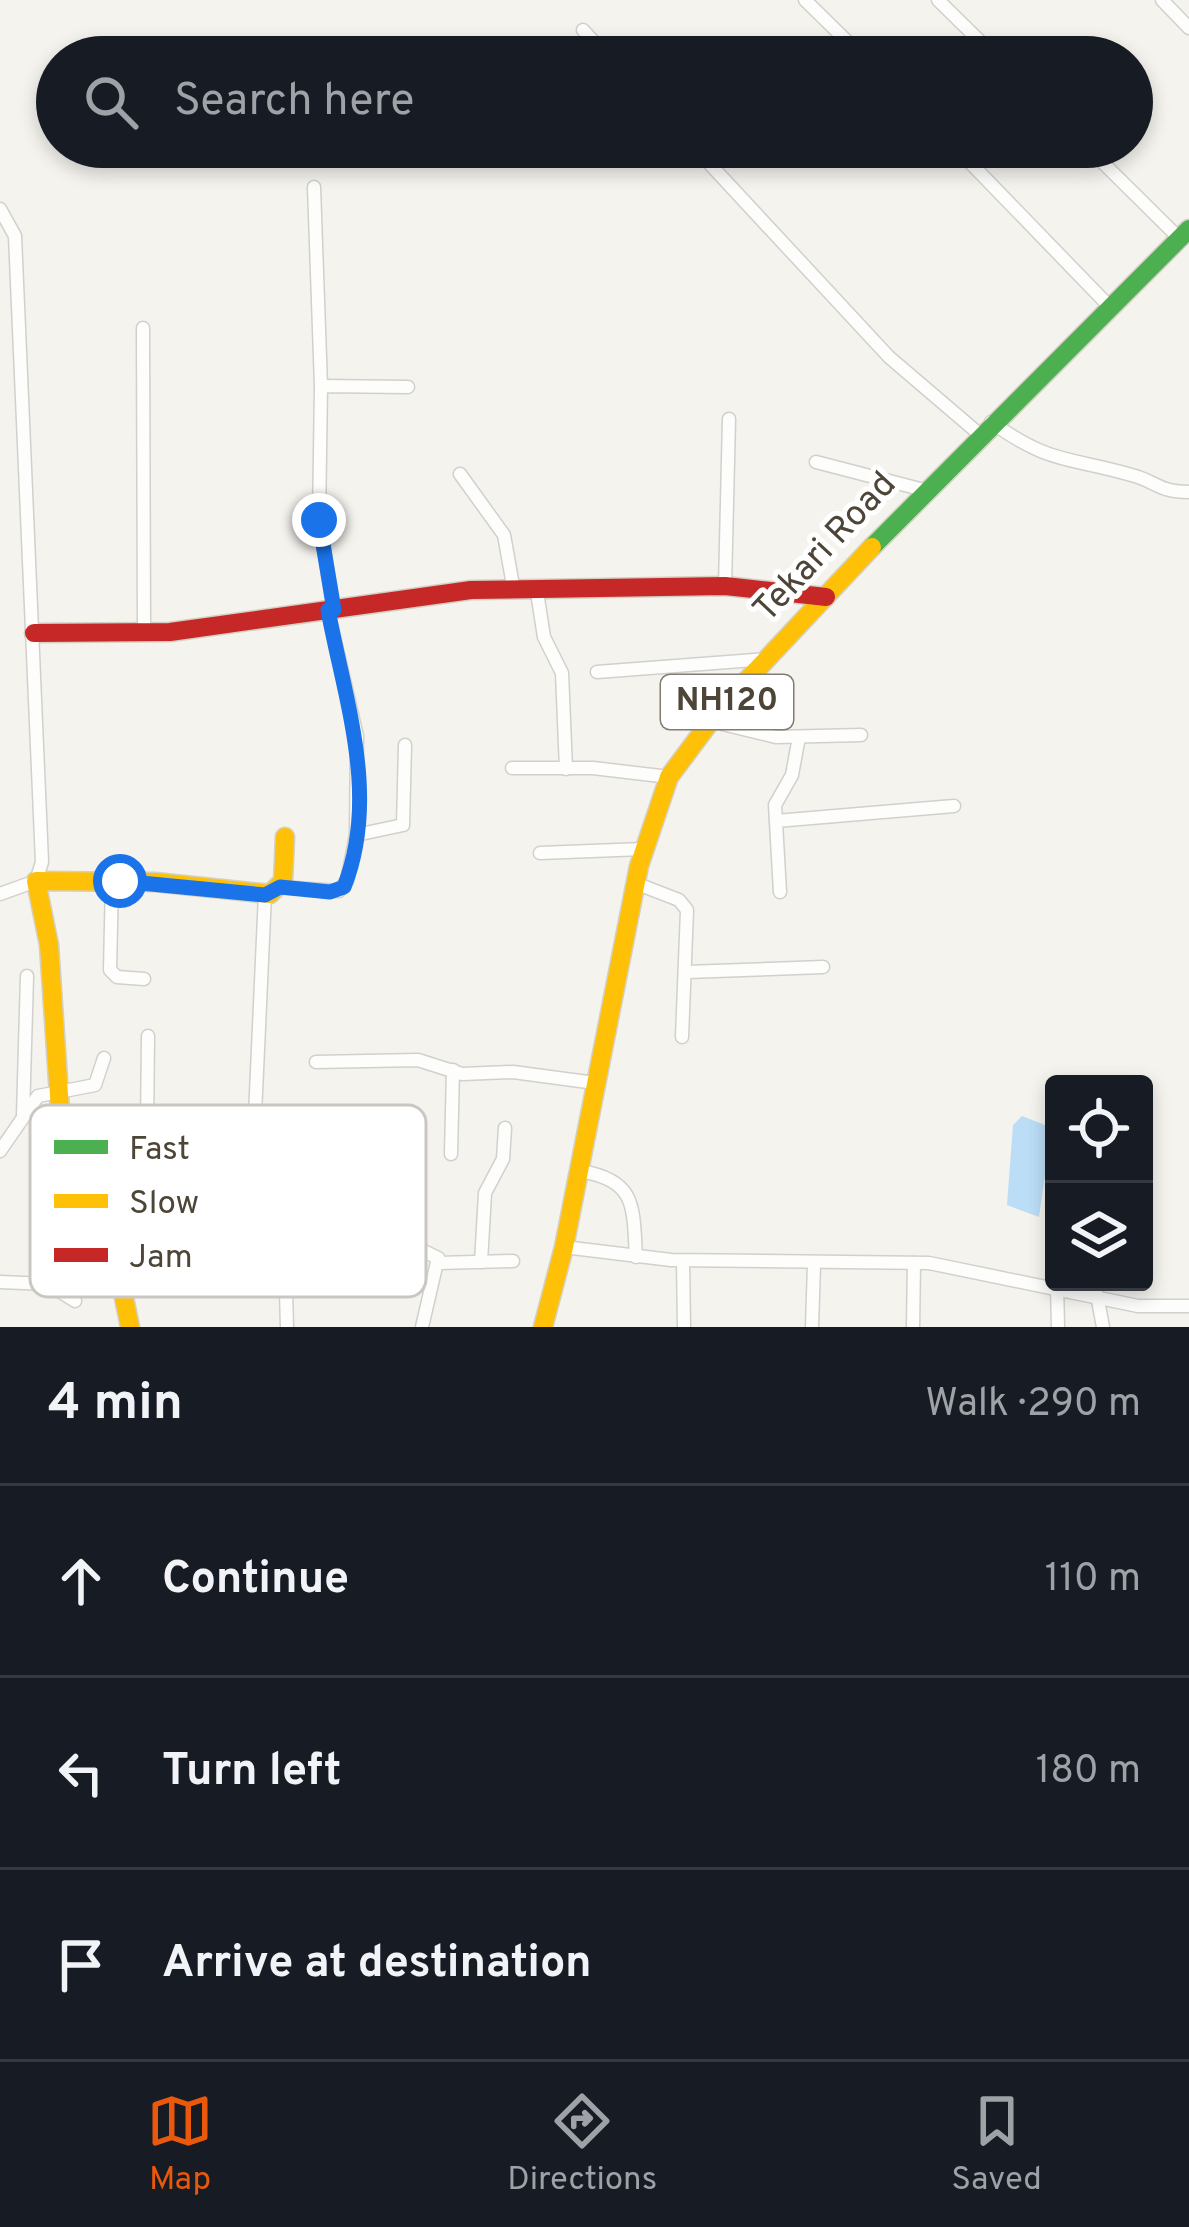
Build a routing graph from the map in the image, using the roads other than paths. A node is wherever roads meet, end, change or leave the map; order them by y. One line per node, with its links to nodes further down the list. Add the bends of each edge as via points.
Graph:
1 (805, 0): 8 (street)
2 (938, 0): 9 (street)
3 (1162, 0): 5 (street)
4 (1177, 0): 5 (street)
5 (1184, 22)
6 (583, 30): 7 (street)
7 (589, 36)
8 (842, 36)
9 (975, 36)
10 (714, 168): 21 (street, via 890,357)
11 (975, 168): 16 (street)
12 (1111, 168): 15 (street)
13 (314, 187): 18 (street)
14 (0, 209): 31 (street, via 15,236)
15 (1184, 233): 16 (main road, Tekari Road / NH120)
16 (1108, 305): 21 (main road, Tekari Road / NH120)
17 (143, 328): 32 (street)
18 (321, 386): 19 (street); 30 (street, via 319,520)
19 (408, 387)
20 (730, 419): 26 (street)
21 (984, 427): 24 (main road, Tekari Road / NH120); 25 (street, via 1056,461)
22 (815, 462): 24 (street)
23 (460, 474): 27 (street, via 504,535)
24 (925, 490): 29 (main road, Tekari Road / NH120)
25 (1189, 492)
26 (725, 586): 28 (main road); 29 (main road)
27 (514, 591): 28 (main road); 30 (main road, via 440,592)
28 (537, 592): 40 (street, via 544,637 562,673)
29 (826, 597): 33 (main road, Tekari Road / NH120)
30 (331, 610): 32 (main road); 44 (street, via 358,736)
31 (34, 633): 32 (main road); 49 (street, via 42,862)
32 (144, 634)
33 (768, 659): 34 (street); 35 (main road, Tekari Road / NH120)
34 (597, 672)
35 (710, 721): 37 (street); 41 (main road, Tekari Road / NH120)
36 (861, 735): 37 (street)
37 (799, 737): 43 (street)
38 (405, 745): 44 (street, via 403,825)
39 (512, 768): 40 (street)
40 (566, 769): 41 (street)
41 (668, 777): 46 (main road, Tekari Road / NH120)
42 (953, 806): 43 (street)
43 (776, 821): 52 (street)
44 (356, 835): 51 (street, via 339,891)
45 (285, 837): 51 (main road)
46 (644, 849): 47 (street); 50 (main road, Tekari Road / NH120)
47 (541, 854)
48 (112, 880): 49 (main road); 51 (main road); 57 (street, via 110,970)
49 (36, 881): 53 (street); 64 (main road, via 49,945)
50 (635, 883): 55 (street, via 684,904); 63 (main road, Tekari Road / NH120)
51 (273, 891): 68 (street)
52 (780, 892)
53 (0, 894)
54 (824, 967): 55 (street)
55 (687, 972): 59 (street)
56 (27, 976): 70 (street)
57 (144, 979)
58 (148, 1036): 67 (street)
59 (682, 1037)
60 (104, 1058): 64 (street, via 99,1083)
61 (316, 1062): 62 (street, via 418,1060)
62 (453, 1070): 63 (street); 73 (street)
63 (595, 1083): 74 (main road, Tekari Road / NH120)
64 (58, 1089): 65 (street); 66 (main road)
65 (31, 1105)
66 (61, 1105)
67 (147, 1105)
68 (256, 1105)
69 (30, 1107): 70 (street)
70 (23, 1116): 72 (street)
71 (505, 1129): 79 (street, via 503,1159 485,1193)
72 (0, 1150)
73 (451, 1154)
74 (580, 1171): 75 (main road, Tekari Road / NH120); 77 (street, via 612,1178 629,1197)
75 (564, 1247): 77 (street); 98 (main road, Tekari Road / NH120)
76 (426, 1253): 82 (street)
77 (636, 1257): 78 (street)
78 (683, 1261): 83 (street); 99 (street)
79 (481, 1262): 80 (street); 82 (street)
80 (513, 1262)
81 (914, 1262): 83 (street); 85 (street); 101 (street)
82 (438, 1263): 97 (street)
83 (814, 1264): 100 (street)
84 (0, 1282): 86 (street)
85 (1045, 1282)
86 (30, 1284)
87 (1060, 1291): 102 (street)
88 (1085, 1291): 89 (street)
89 (1096, 1294): 94 (street, via 1138,1306); 103 (street)
90 (68, 1297): 93 (street)
91 (124, 1297): 95 (main road)
92 (286, 1297): 96 (street)
93 (75, 1301)
94 (1189, 1306)
95 (130, 1327)
96 (287, 1327)
97 (422, 1327)
98 (543, 1327)
99 (684, 1327)
100 (812, 1327)
101 (913, 1327)
102 (1058, 1327)
103 (1103, 1327)

